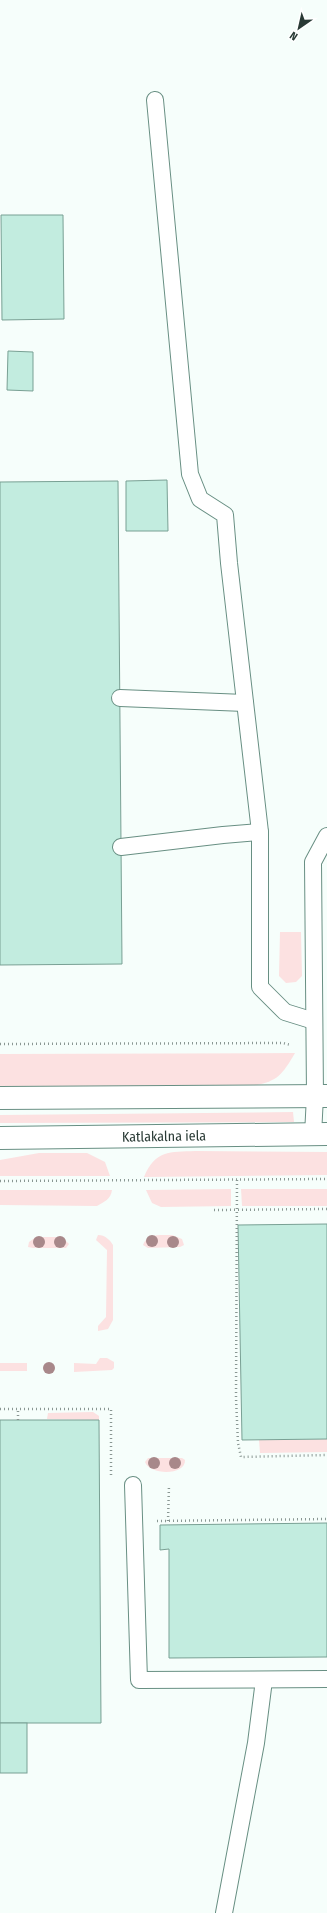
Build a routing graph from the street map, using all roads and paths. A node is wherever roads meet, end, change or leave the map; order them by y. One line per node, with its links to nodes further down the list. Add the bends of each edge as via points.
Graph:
1 (155, 100): 3 (lane, via 190,474 200,499 225,515)
2 (120, 698): 3 (lane)
3 (245, 703): 4 (lane)
4 (260, 832): 6 (lane); 7 (lane, via 260,987 285,1012)
5 (327, 836): 7 (lane, via 313,862)
6 (121, 847)
7 (314, 1021): 9 (lane)
8 (0, 1044): 9 (path, via 283,1043)
9 (315, 1050): 10 (lane)
10 (321, 1096): 11 (street); 12 (lane)
11 (0, 1098)
12 (320, 1134): 13 (street, Katlakalna iela)
13 (0, 1138)
14 (237, 1180): 15 (path); 16 (path); 19 (path)
15 (327, 1180)
16 (0, 1181)
17 (327, 1209): 19 (path)
18 (214, 1210): 19 (path)
19 (236, 1210): 23 (path, via 236,1398 241,1456)
20 (0, 1409): 21 (path)
21 (18, 1409): 22 (path); 24 (path, via 111,1409)
22 (18, 1420)
23 (327, 1455)
24 (111, 1485)
25 (133, 1485): 31 (lane, via 139,1680)
26 (169, 1485): 29 (path)
27 (327, 1519): 29 (path)
28 (157, 1521): 29 (path)
29 (168, 1521)
30 (327, 1679): 31 (lane)
31 (264, 1680): 32 (lane, via 256,1744)
32 (224, 1913)

